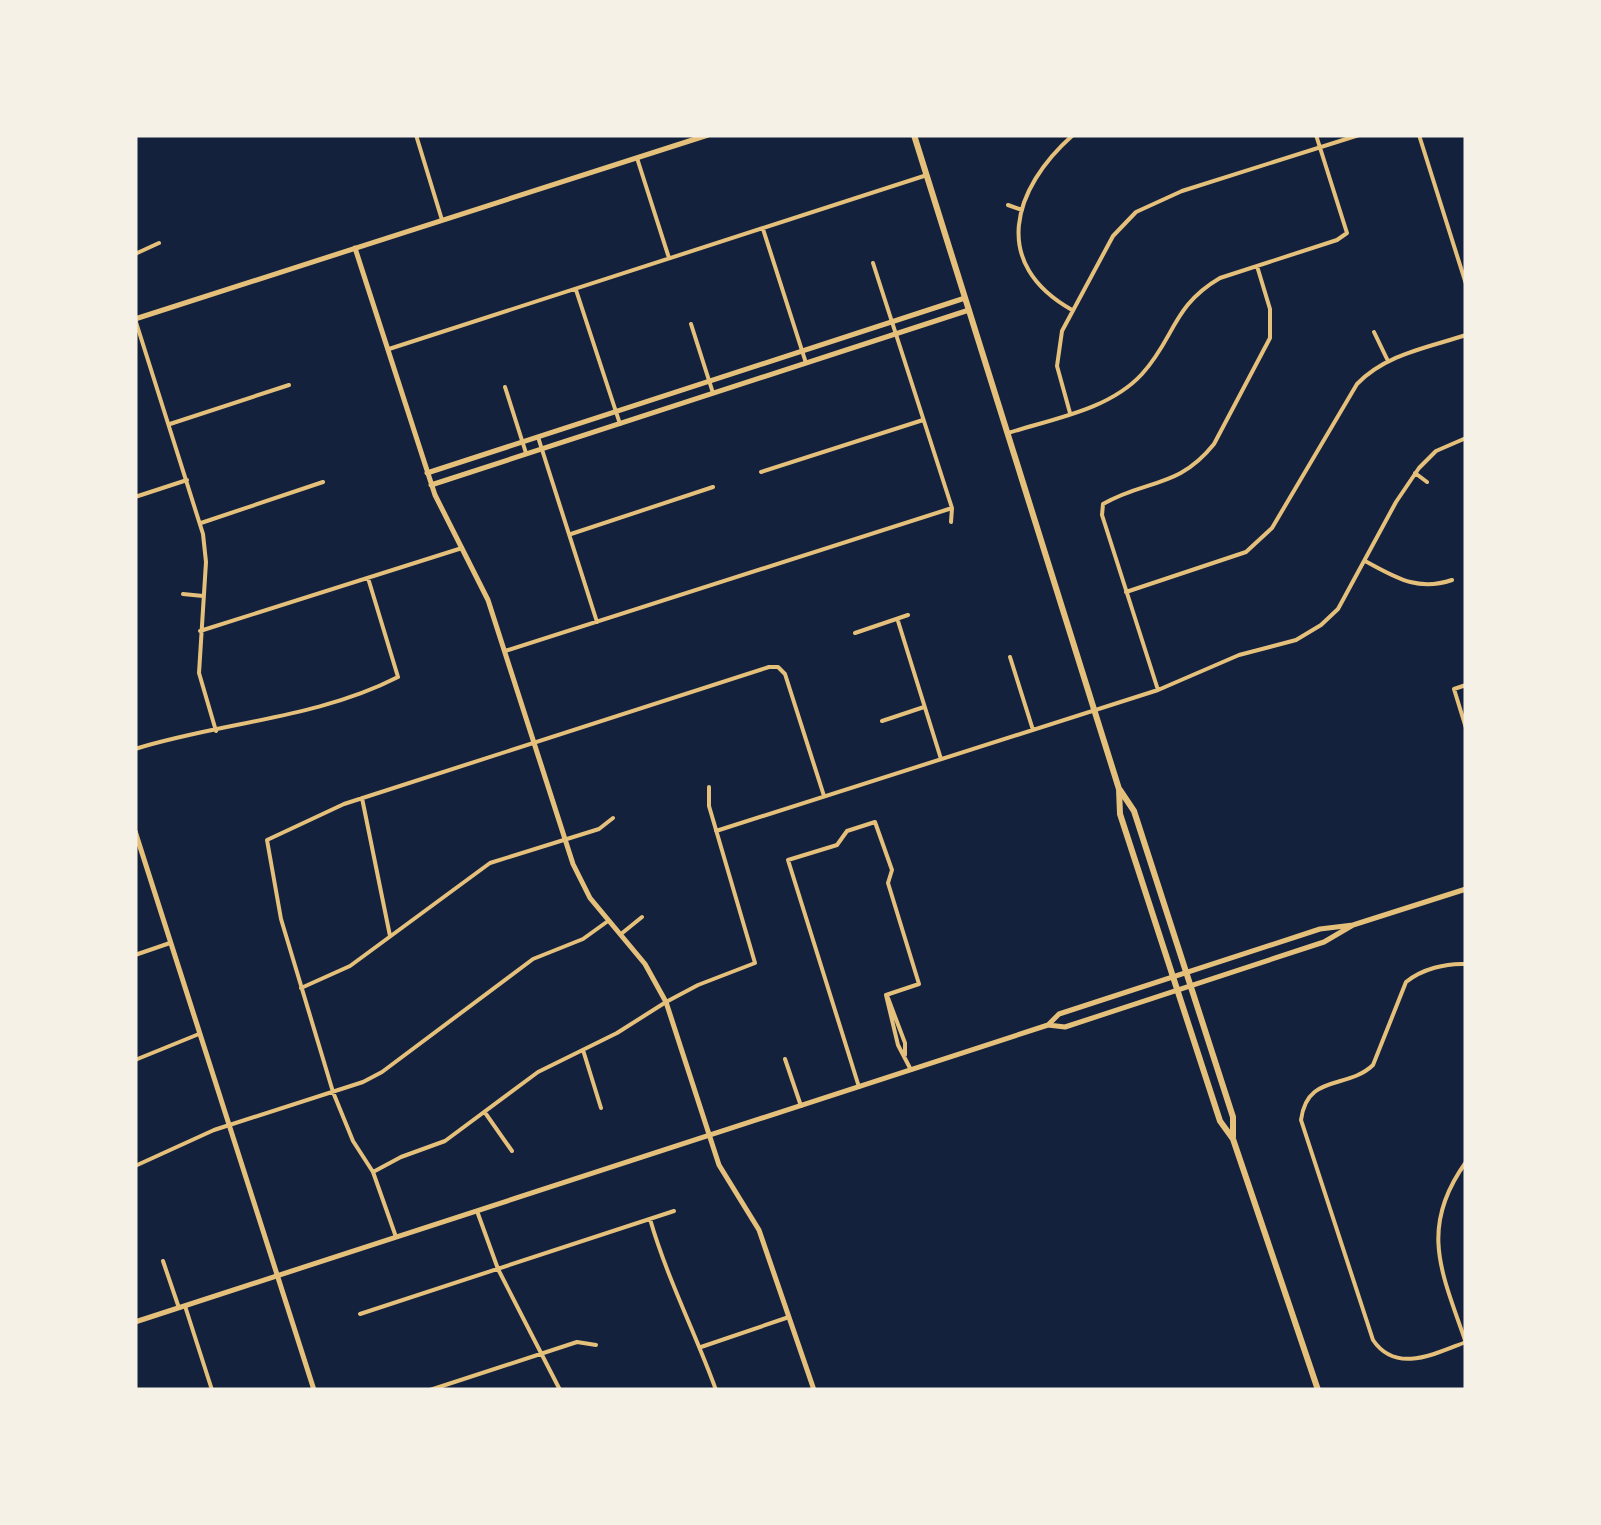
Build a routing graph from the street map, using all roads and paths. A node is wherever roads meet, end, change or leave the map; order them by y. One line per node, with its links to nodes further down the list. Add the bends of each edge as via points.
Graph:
1 (416, 135): 13 (street)
2 (708, 135): 9 (street)
3 (914, 135): 10 (main road)
4 (1073, 135): 12 (street, via 1048,160)
5 (1316, 135): 8 (street)
6 (1359, 135): 8 (street)
7 (1419, 135): 21 (street)
8 (1320, 148): 20 (street, via 1347,234); 25 (street, via 1136,212 1113,236)
9 (636, 158): 13 (street); 18 (street)
10 (926, 175): 14 (street); 23 (main road)
11 (1008, 205): 12 (street)
12 (1022, 210): 25 (street, via 1018,244 1025,266 1045,292)
13 (442, 220): 16 (street)
14 (763, 228): 18 (street); 33 (street)
15 (158, 244): 17 (street)
16 (355, 248): 26 (street); 32 (street)
17 (135, 254)
18 (669, 258): 22 (street)
19 (873, 263): 27 (street)
20 (1256, 266): 41 (street, via 1220,278 1192,298 1124,391); 68 (street, via 1270,309 1270,338 1214,444 1182,475 1102,504)
21 (1466, 284)
22 (576, 288): 32 (street); 40 (street)
23 (965, 298): 24 (main road); 27 (street)
24 (969, 310): 30 (street); 45 (main road)
25 (1072, 310): 41 (street, via 1057,353)
26 (135, 319): 43 (street)
27 (892, 322): 30 (street); 33 (street)
28 (691, 324): 36 (street)
29 (1374, 332): 34 (street)
30 (896, 334): 35 (street); 42 (street)
31 (1466, 335): 34 (street)
32 (388, 349): 51 (street)
33 (803, 351): 35 (street); 36 (street)
34 (1387, 360): 68 (street, via 1357,384 1272,528 1246,552)
35 (806, 363): 39 (street)
36 (709, 381): 39 (street); 40 (street)
37 (289, 384): 43 (street)
38 (504, 386): 48 (street)
39 (712, 393): 44 (street)
40 (616, 412): 44 (street); 46 (street)
41 (1070, 413): 45 (street)
42 (924, 420): 52 (street); 60 (street)
43 (169, 424): 54 (street)
44 (620, 424): 49 (street)
45 (1008, 433): 81 (main road)
46 (538, 437): 48 (street); 49 (street)
47 (1466, 438): 53 (street, via 1436,451)
48 (522, 442): 50 (street); 51 (street)
49 (542, 449): 50 (street); 63 (street)
50 (526, 454): 57 (street)
51 (427, 472): 57 (street)
52 (760, 472)
53 (1415, 474): 56 (street); 65 (street)
54 (187, 480): 59 (street); 61 (street)
55 (323, 482): 61 (street)
56 (1427, 482)
57 (431, 485): 64 (street)
58 (713, 487): 63 (street)
59 (135, 496)
60 (952, 508): 62 (street); 73 (street)
61 (200, 522): 70 (street)
62 (951, 522)
63 (569, 534): 73 (street)
64 (462, 548): 66 (street); 76 (street, via 481,580)
65 (1365, 561): 67 (street, via 1418,586); 79 (street, via 1338,609 1296,640 1240,654)
66 (368, 578): 74 (street); 84 (street, via 398,677 276,718)
67 (1452, 580)
68 (1126, 592): 79 (street)
69 (182, 594): 70 (street)
70 (204, 596): 74 (street)
71 (908, 615): 72 (street)
72 (898, 621): 75 (street); 80 (street)
73 (597, 622): 76 (street)
74 (200, 631): 84 (street, via 199,673)
75 (855, 633)
76 (506, 652): 86 (street)
77 (1010, 658): 85 (street)
78 (1466, 685): 83 (street, via 1454,689)
79 (1158, 690): 81 (street)
80 (924, 707): 82 (street); 88 (street)
81 (1094, 710): 85 (street); 90 (main road)
82 (882, 721)
83 (1466, 728)
84 (216, 730): 87 (street)
85 (1033, 730): 88 (street)
86 (534, 742): 91 (street, via 778,667); 92 (street); 96 (street)
87 (135, 749)
88 (941, 759): 91 (street)
89 (709, 787): 95 (street)
90 (1119, 789): 107 (main road, via 1134,811); 108 (main road, via 1120,814)
91 (824, 796): 95 (street)
92 (362, 798): 103 (street); 110 (street, via 266,840)
93 (613, 818): 96 (street)
94 (135, 831): 97 (street)
95 (716, 831): 112 (street, via 755,963)
96 (565, 840): 100 (street, via 580,880); 103 (street, via 490,864)
97 (138, 851): 104 (street)
98 (1466, 888): 101 (street)
99 (642, 916): 102 (street)
100 (608, 920): 102 (street); 120 (street, via 533,959 382,1072)
101 (1353, 925): 107 (street, via 1320,929); 109 (street, via 1324,942)
102 (621, 934): 112 (street)
103 (390, 936): 110 (street, via 341,971)
104 (170, 943): 105 (street); 114 (street)
105 (135, 955)
106 (1466, 964): 142 (street, via 1406,982 1366,1072 1319,1088 1300,1120 1373,1340 1388,1356 1411,1360)
107 (1186, 972): 108 (street); 109 (main road)
108 (1172, 977): 111 (main road); 113 (street, via 1058,1014)
109 (1190, 987): 111 (street); 126 (main road, via 1233,1116)
110 (300, 988): 120 (street)
111 (1176, 991): 113 (street, via 1065,1027); 126 (main road, via 1220,1121)
112 (666, 1002): 115 (street); 125 (street)
113 (1048, 1025): 118 (street)
114 (199, 1034): 117 (street); 124 (street)
115 (582, 1048): 122 (street); 123 (street)
116 (785, 1059): 121 (street)
117 (135, 1060)
118 (910, 1070): 119 (street); 119 (street, via 886,995 919,984 875,822 847,831 837,845 788,860)
119 (859, 1087): 121 (street)
120 (334, 1092): 124 (street); 130 (street, via 352,1141)
121 (801, 1106): 125 (street)
122 (600, 1108)
123 (486, 1113): 127 (street); 130 (street)
124 (228, 1126): 129 (street); 137 (street)
125 (710, 1136): 131 (street); 140 (street, via 727,1182 759,1230)
126 (1233, 1138): 152 (main road)
127 (512, 1151)
128 (1466, 1162): 142 (street, via 1442,1204 1437,1249)
129 (135, 1166)
130 (374, 1172): 134 (street)
131 (478, 1211): 134 (street); 136 (street)
132 (674, 1211): 133 (street)
133 (650, 1220): 136 (street); 144 (street)
134 (396, 1238): 137 (street)
135 (163, 1261): 138 (street)
136 (498, 1270): 139 (street); 145 (street)
137 (276, 1277): 138 (street); 147 (street)
138 (182, 1307): 141 (street); 146 (street)
139 (360, 1314)
140 (789, 1317): 144 (street); 151 (street)
141 (135, 1322)
142 (1466, 1343)
143 (596, 1345): 145 (street, via 577,1342)
144 (701, 1347): 150 (street)
145 (539, 1354): 148 (street); 149 (street)
146 (212, 1390)
147 (314, 1390)
148 (430, 1390)
149 (560, 1390)
150 (716, 1390)
151 (814, 1390)
152 (1318, 1390)

